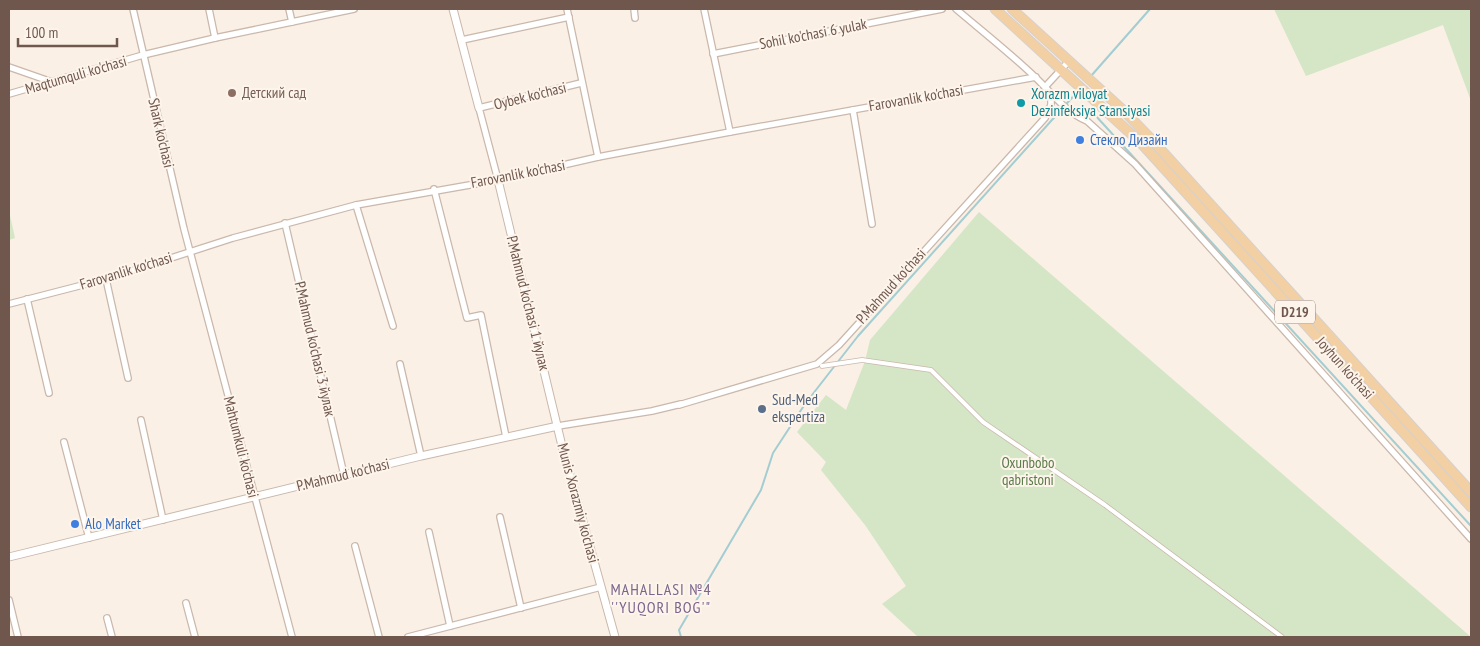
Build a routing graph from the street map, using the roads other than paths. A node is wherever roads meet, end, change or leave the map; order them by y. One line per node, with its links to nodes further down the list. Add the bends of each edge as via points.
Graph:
1 (133, 9): 19 (street, Shark ko'chasi)
2 (209, 9): 16 (street)
3 (289, 9): 15 (street)
4 (354, 9): 15 (street, Maqtumquli ko'chasi)
5 (453, 9): 17 (street, Oybek ko'chasi)
6 (567, 9): 13 (street)
7 (634, 9): 14 (street)
8 (704, 9): 18 (street)
9 (942, 9): 18 (street, Sohil ko'chasi 6 yulak)
10 (956, 9): 23 (street)
11 (995, 9): 22 (main road, D219)
12 (1012, 9): 20 (main road, D219)
13 (569, 17): 17 (street); 25 (street)
14 (636, 18)
15 (292, 22): 16 (street, Maqtumquli ko'chasi)
16 (215, 38): 19 (street, Maqtumquli ko'chasi)
17 (462, 40): 29 (street, Oybek ko'chasi)
18 (713, 54): 31 (street)
19 (143, 56): 24 (street, Maqtumquli ko'chasi); 38 (street, Shark ko'chasi)
20 (1071, 63): 22 (street); 54 (main road, Joyhun ko'chasi / D219, via 1124,111)
21 (9, 67): 24 (street)
22 (1064, 72): 26 (street); 56 (main road, Joyhun ko'chasi / D219, via 1117,119)
23 (1036, 77): 26 (street); 30 (street, Farovanlik ko'chasi)
24 (53, 82): 27 (street, Maqtumquli ko'chasi)
25 (581, 84): 29 (street, Oybek ko'chasi); 32 (street)
26 (1045, 88): 28 (street)
27 (9, 94)
28 (1051, 96): 47 (street, P.Mahmud ko'chasi, via 1045,118 839,344 817,364); 61 (street, via 1087,121 1135,164)
29 (479, 108): 33 (street, Oybek ko'chasi)
30 (853, 110): 31 (street, Farovanlik ko'chasi); 37 (street)
31 (730, 132): 32 (street, Farovanlik ko'chasi)
32 (598, 157): 33 (street, Farovanlik ko'chasi)
33 (498, 180): 34 (street, Farovanlik ko'chasi); 49 (street, P.Mahmud ko'chasi 1 йулак)
34 (434, 190): 35 (street, Farovanlik ko'chasi); 50 (street, via 467,318 480,315)
35 (356, 205): 36 (street, Farovanlik ko'chasi); 42 (street)
36 (285, 223): 38 (street, Farovanlik ko'chasi); 53 (street, P.Mahmud ko'chasi 3 йулак)
37 (872, 224)
38 (192, 254): 39 (street, Farovanlik ko'chasi); 55 (street, Mahtumkuli ko'chasi)
39 (106, 279): 40 (street, Farovanlik ko'chasi); 45 (street)
40 (27, 299): 41 (street, Farovanlik ko'chasi); 46 (street)
41 (9, 304)
42 (393, 326)
43 (400, 364): 52 (street)
44 (822, 366): 47 (street, P.Mahmud ko'chasi); 77 (street, via 862,360 931,370 983,422 1109,508)
45 (128, 378)
46 (49, 393)
47 (679, 405): 49 (street, P.Mahmud ko'chasi)
48 (141, 420): 58 (street)
49 (558, 426): 50 (street, P.Mahmud ko'chasi); 64 (street, Munis Xorazmiy ko'chasi)
50 (506, 437): 52 (street, P.Mahmud ko'chasi)
51 (64, 442): 60 (street)
52 (421, 456): 53 (street, P.Mahmud ko'chasi)
53 (344, 475): 55 (street, P.Mahmud ko'chasi)
54 (1471, 492)
55 (254, 496): 58 (street, P.Mahmud ko'chasi); 73 (street, Mahtumkuli ko'chasi)
56 (1471, 507)
57 (500, 517): 67 (street)
58 (163, 520): 60 (street, P.Mahmud ko'chasi)
59 (428, 532): 69 (street)
60 (89, 538): 63 (street, P.Mahmud ko'chasi)
61 (1471, 539)
62 (355, 546): 74 (street)
63 (9, 557)
64 (601, 586): 67 (street); 76 (street, Munis Xorazmiy ko'chasi)
65 (9, 600): 70 (street)
66 (186, 603): 72 (street)
67 (521, 608): 69 (street)
68 (107, 618): 71 (street)
69 (450, 626): 75 (street)
70 (18, 637)
71 (112, 637)
72 (195, 637)
73 (292, 637)
74 (380, 637)
75 (408, 637)
76 (615, 637)
77 (1282, 637)

